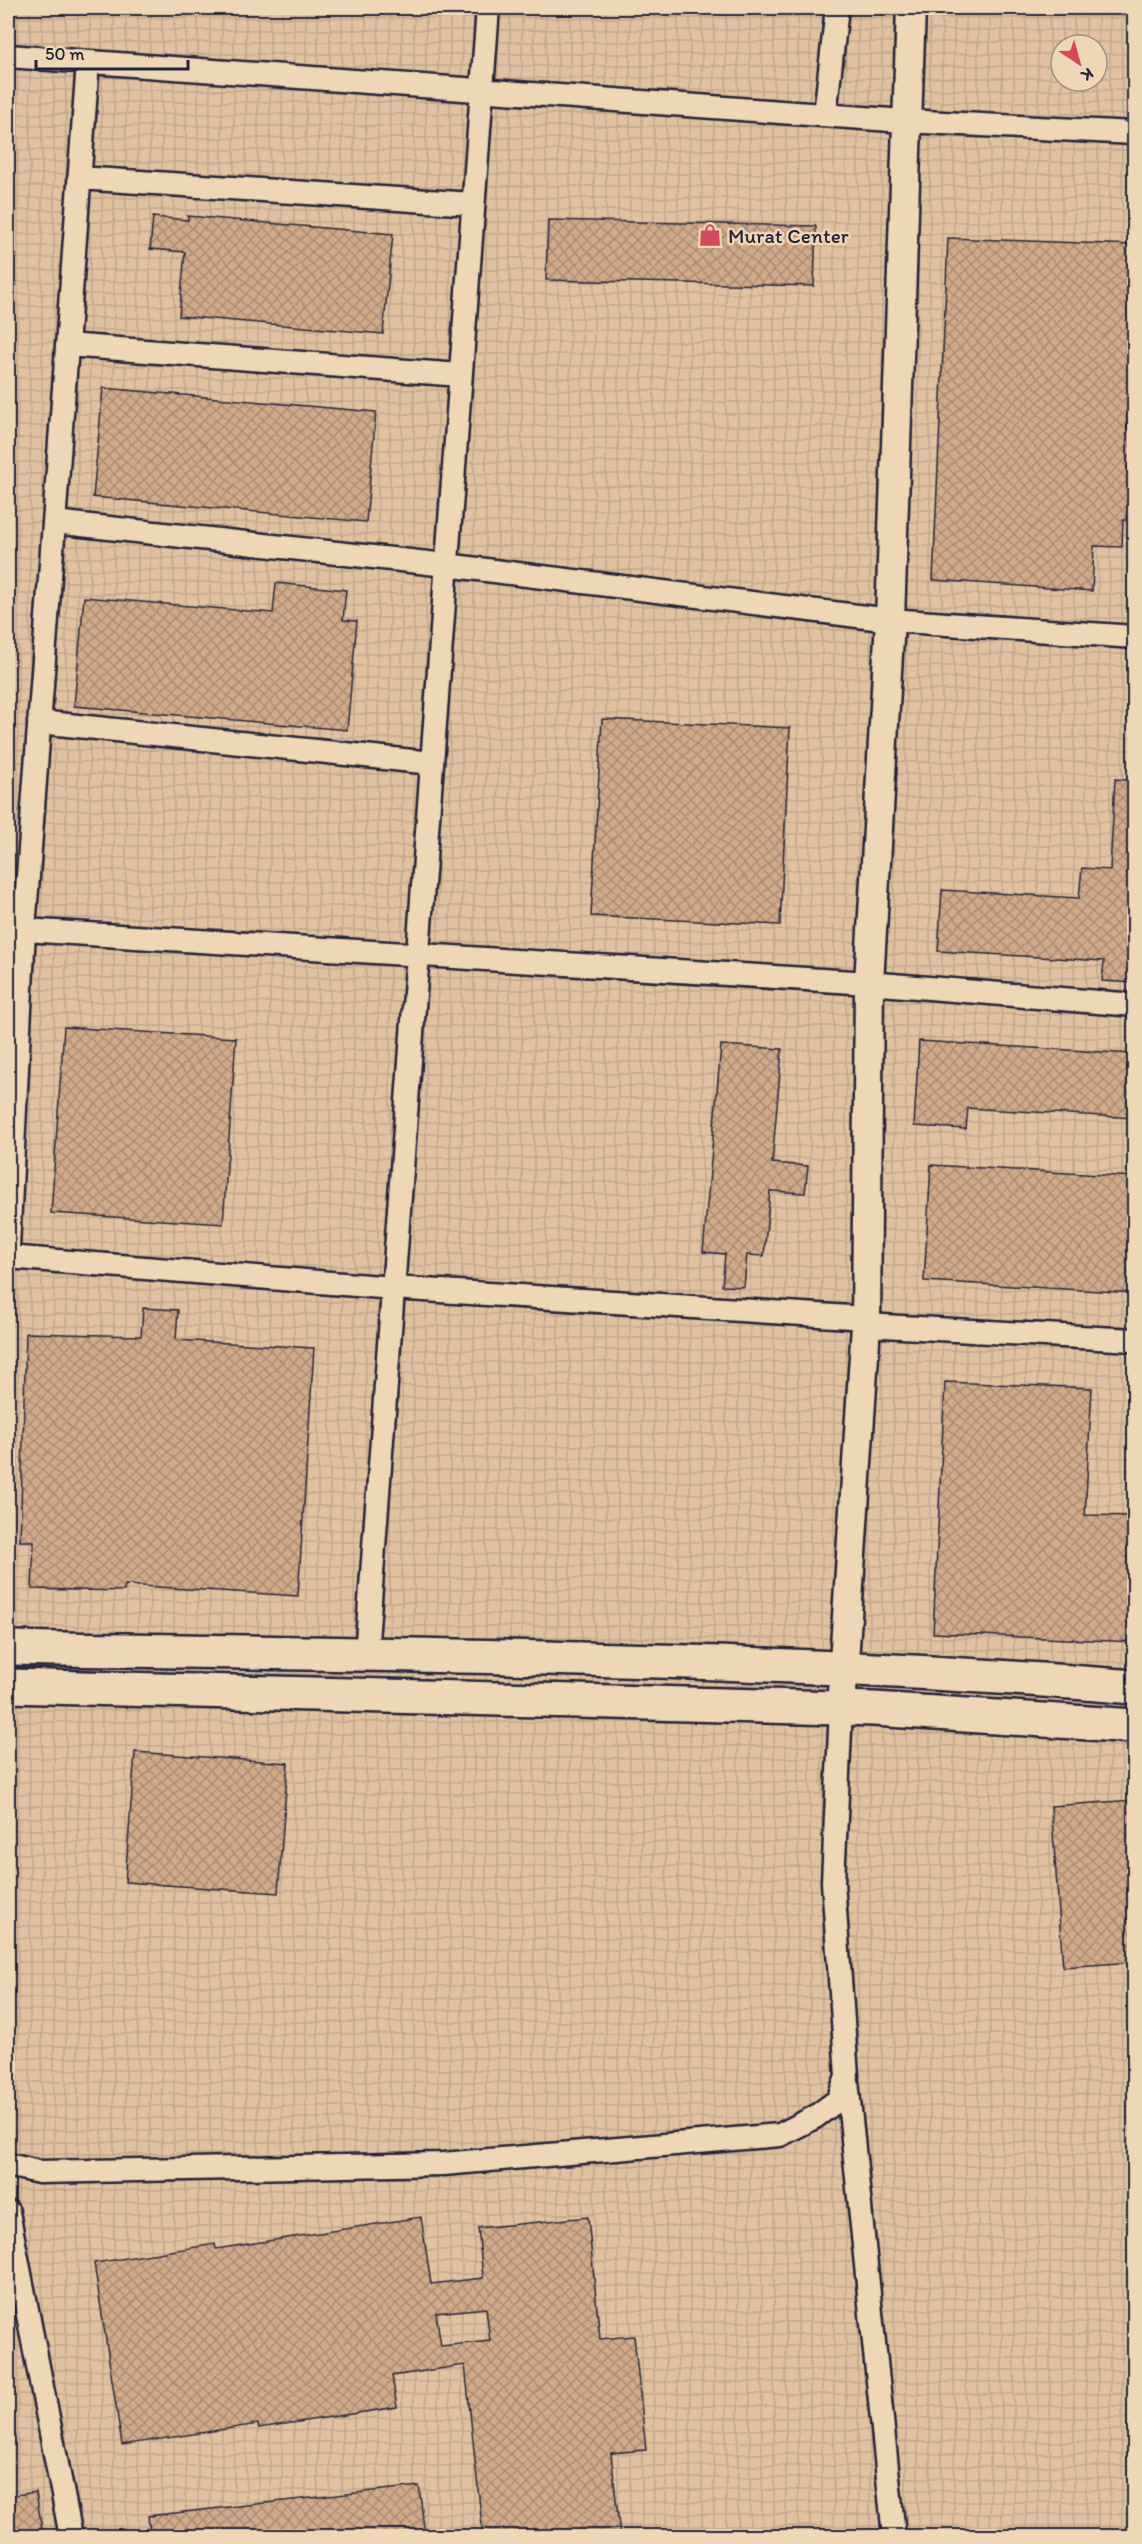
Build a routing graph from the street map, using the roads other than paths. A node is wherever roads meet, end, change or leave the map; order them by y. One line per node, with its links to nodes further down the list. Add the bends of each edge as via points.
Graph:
1 (488, 8): 6 (street)
2 (837, 8): 7 (street)
3 (911, 8): 8 (street)
4 (8, 56): 5 (street)
5 (88, 62): 6 (street); 10 (street)
6 (481, 90): 7 (street); 11 (street)
7 (825, 115): 8 (street)
8 (905, 121): 9 (street); 16 (street)
9 (1134, 133)
10 (79, 178): 11 (street); 12 (street)
11 (473, 204): 13 (street)
12 (67, 345): 13 (street); 14 (street)
13 (460, 375): 15 (street)
14 (54, 522): 15 (street); 18 (street)
15 (446, 565): 16 (street); 19 (street)
16 (890, 620): 17 (street); 22 (street)
17 (1134, 637)
18 (39, 722): 19 (street); 20 (street)
19 (432, 763): 21 (street)
20 (24, 930): 21 (street); 24 (street)
21 (418, 954): 22 (street); 26 (street)
22 (868, 983): 23 (street); 27 (street)
23 (1134, 1005)
24 (8, 1247)
25 (8, 1257): 26 (street)
26 (393, 1288): 27 (street); 30 (street)
27 (866, 1322): 28 (street); 31 (street)
28 (1134, 1340)
29 (8, 1648): 30 (main road)
30 (366, 1655): 31 (main road, via 643,1660)
31 (843, 1670): 33 (main road); 34 (street)
32 (8, 1686): 34 (main road)
33 (1134, 1687)
34 (841, 1708): 35 (main road); 36 (street, via 833,1882)
35 (1134, 1726)
36 (847, 2076): 37 (street, via 838,2100 780,2134 443,2164 39,2172); 40 (street)
37 (8, 2165)
38 (8, 2212): 39 (street)
39 (71, 2536)
40 (894, 2536)

